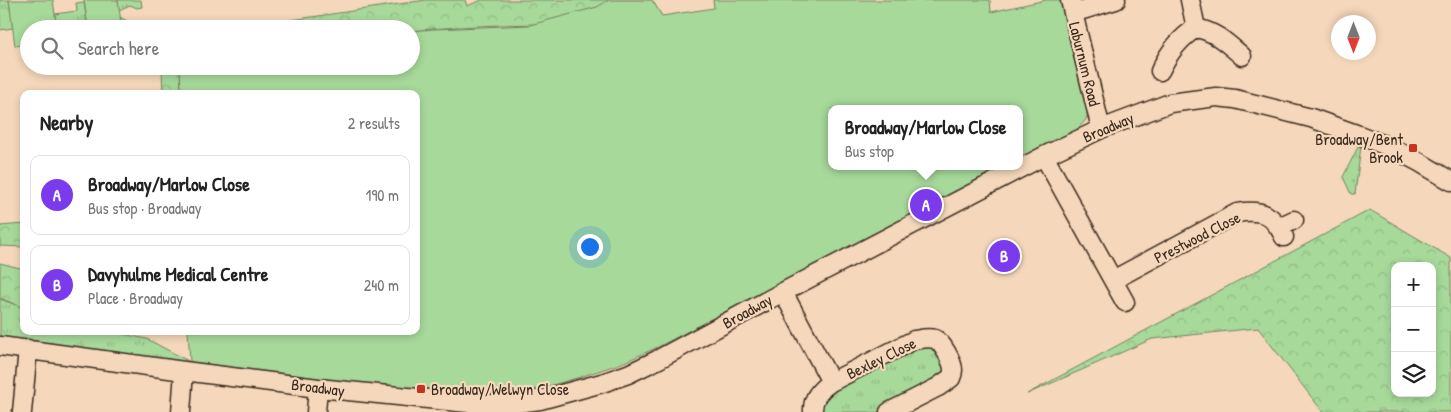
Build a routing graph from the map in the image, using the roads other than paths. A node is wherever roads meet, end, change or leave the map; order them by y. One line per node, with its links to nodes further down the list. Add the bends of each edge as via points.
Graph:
1 (1116, 0): 3 (street)
2 (1190, 0): 4 (street)
3 (1071, 7): 7 (street, Laburnum Road)
4 (1196, 28): 5 (street, via 1208,30 1225,40); 6 (street, via 1167,57)
5 (1242, 56)
6 (1160, 71)
7 (1101, 129): 8 (street, Broadway); 11 (street, Broadway, via 1170,103 1216,97 1235,99 1311,118 1359,135 1420,162)
8 (1044, 156): 9 (street, Broadway); 13 (street)
9 (1023, 167)
10 (1017, 170): 14 (street, Broadway)
11 (1451, 181)
12 (1286, 228): 13 (street, Prestwood Close, via 1262,212 1237,213)
13 (1113, 280): 15 (street)
14 (783, 292): 19 (street, Bexley Close); 22 (street, Broadway, via 628,374)
15 (1125, 302)
16 (0, 346): 17 (street, Broadway)
17 (28, 349): 18 (street, Broadway); 23 (street)
18 (184, 372): 20 (street, Broadway); 24 (street)
19 (831, 382): 26 (street, Bexley Close, via 818,393); 27 (street, Bexley Close, via 914,340 933,338 938,341 953,368 951,378)
20 (318, 388): 21 (street, Broadway); 25 (street)
21 (430, 406): 22 (street, Broadway, via 478,404)
22 (524, 407)
23 (22, 412)
24 (181, 412)
25 (316, 412)
26 (813, 412)
27 (889, 412)

